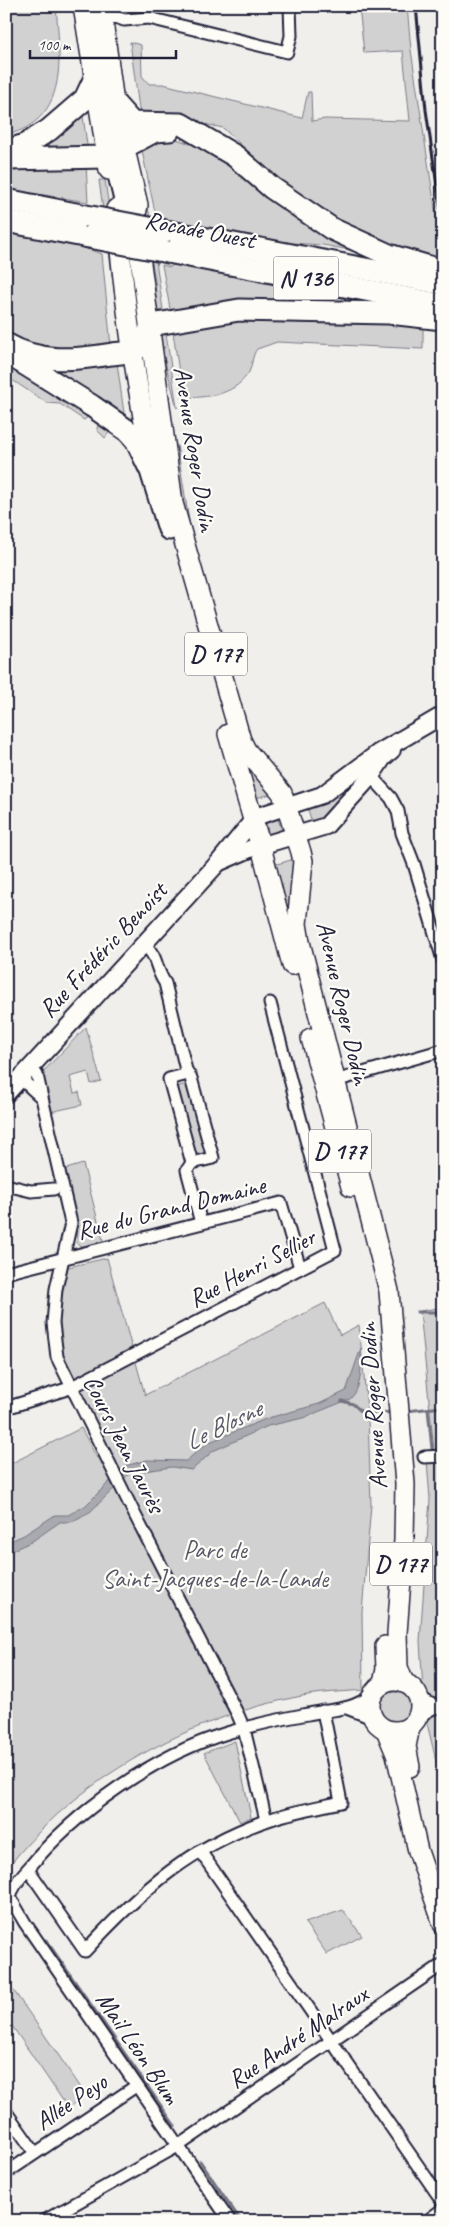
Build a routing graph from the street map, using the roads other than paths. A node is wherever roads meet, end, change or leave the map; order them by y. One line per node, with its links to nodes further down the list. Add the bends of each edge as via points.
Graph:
1 (82, 6): 4 (main road)
2 (290, 6): 3 (street, via 291,36 287,52 149,18 124,20)
3 (99, 11): 5 (main road, D 177)
4 (94, 80): 7 (highway, via 85,99 48,130 25,145); 8 (main road)
5 (114, 103): 6 (highway, via 132,123 174,123); 8 (main road, D 177)
6 (205, 139): 8 (highway, via 175,130 155,131); 15 (highway, via 235,156 272,188 332,229)
7 (6, 151)
8 (115, 153): 9 (highway); 11 (main road, D 177); 12 (highway, via 127,208)
9 (6, 159)
10 (6, 200): 14 (highway, Rocade Ouest / N 136, bridge, via 86,216)
11 (116, 209): 18 (main road); 18 (main road, D 177, via 122,282)
12 (135, 219): 18 (main road, D 177)
13 (6, 220): 14 (highway, Rocade Ouest / N 136, bridge, via 89,237)
14 (166, 241): 15 (highway, Rocade Ouest / N 136); 16 (highway, Rocade Ouest / N 136)
15 (439, 276)
16 (443, 305)
17 (443, 319): 18 (highway, via 389,313 245,310)
18 (141, 337): 19 (highway, via 58,360 26,353); 21 (main road, Avenue Roger Dodin / D 177, via 143,419 159,460); 25 (main road, Avenue Roger Dodin / D 177, via 149,400 163,416 173,503 241,740 282,793)
19 (6, 344)
20 (6, 352): 21 (highway, via 128,431 145,456)
21 (169, 529): 26 (main road, Avenue Roger Dodin / D 177)
22 (443, 715): 24 (street)
23 (443, 720): 24 (street)
24 (367, 769): 25 (street, via 322,795); 27 (street, Rue Frédéric Benoist, via 326,826); 31 (street, via 398,811 402,833)
25 (288, 807): 26 (street); 27 (main road, Avenue Roger Dodin / D 177)
26 (253, 820): 28 (main road, Avenue Roger Dodin / D 177); 29 (street, Rue Frédéric Benoist)
27 (296, 836): 28 (street, Rue Frédéric Benoist); 36 (main road, Avenue Roger Dodin / D 177, via 303,862 296,924)
28 (262, 847): 29 (street, Rue Frédéric Benoist, via 235,854); 46 (main road, Avenue Roger Dodin / D 177, via 368,1248)
29 (218, 863): 30 (street, Rue Frédéric Benoist)
30 (143, 943): 34 (street, Rue Frédéric Benoist); 35 (street, via 153,952 164,983)
31 (443, 960)
32 (270, 1003): 44 (street, Rue Henri Sellier, via 335,1250)
33 (443, 1050): 36 (street)
34 (25, 1072): 37 (street, Rue Frédéric Benoist); 38 (street); 38 (street, Cours Jean Jaurès, via 37,1075)
35 (188, 1074): 39 (street, via 169,1079); 39 (street, via 213,1158)
36 (335, 1081): 46 (main road, Avenue Roger Dodin / D 177, via 386,1272 393,1316)
37 (6, 1094)
38 (42, 1098): 43 (street, Cours Jean Jaurès, via 72,1223)
39 (192, 1163): 42 (street, via 187,1170)
40 (6, 1185): 41 (street, via 31,1191)
41 (54, 1189)
42 (201, 1223): 43 (street, Rue du Grand Domaine); 44 (street, Rue du Grand Domaine, via 281,1202)
43 (65, 1258): 45 (street, Rue du Grand Domaine); 47 (street, Cours Jean Jaurès, via 56,1289 53,1323 57,1357)
44 (300, 1268): 47 (street, Rue Henri Sellier)
45 (6, 1274)
46 (391, 1366): 49 (main road, Avenue Roger Dodin)
47 (70, 1388): 48 (street, Rue Henri Sellier); 60 (street, Cours Jean Jaurès)
48 (6, 1408)
49 (396, 1445): 52 (main road, Avenue Roger Dodin / D 177, via 405,1513 397,1632 398,1667); 53 (main road, Avenue Roger Dodin / D 177, via 386,1603 386,1669)
50 (443, 1456): 51 (street)
51 (424, 1457)
52 (404, 1683): 53 (main road, via 394,1681); 54 (main road)
53 (378, 1690): 56 (street); 59 (main road, via 370,1707)
54 (419, 1697): 55 (street); 58 (main road, via 421,1707)
55 (442, 1706): 58 (street, via 431,1709)
56 (349, 1709): 57 (street); 59 (street)
57 (323, 1711): 60 (street); 61 (street, via 341,1802)
58 (414, 1722): 59 (main road, via 397,1732); 64 (main road, via 406,1746 424,1828)
59 (379, 1724): 66 (main road, via 396,1754 418,1851)
60 (244, 1729): 61 (street, Cours Jean Jaurès); 63 (street, via 188,1749 131,1780 83,1815)
61 (266, 1820): 62 (street)
62 (200, 1851): 63 (street, via 156,1880 85,1951); 68 (street)
63 (28, 1869): 65 (street)
64 (443, 1892)
65 (8, 1901): 69 (street, Mail Léon Blum)
66 (443, 1924)
67 (443, 1964): 68 (street, Rue André Malraux)
68 (330, 2042): 71 (street, Rue André Malraux); 74 (street)
69 (136, 2086): 71 (street, Mail Léon Blum); 72 (street, Allée Peyo)
70 (6, 2112): 72 (street)
71 (178, 2146): 76 (street, Rue André Malraux); 77 (street, Mail Léon Blum)
72 (35, 2153): 73 (street, Allée Peyo)
73 (6, 2173)
74 (443, 2202)
75 (443, 2210): 78 (street)
76 (44, 2221)
77 (230, 2221)
78 (426, 2221)

